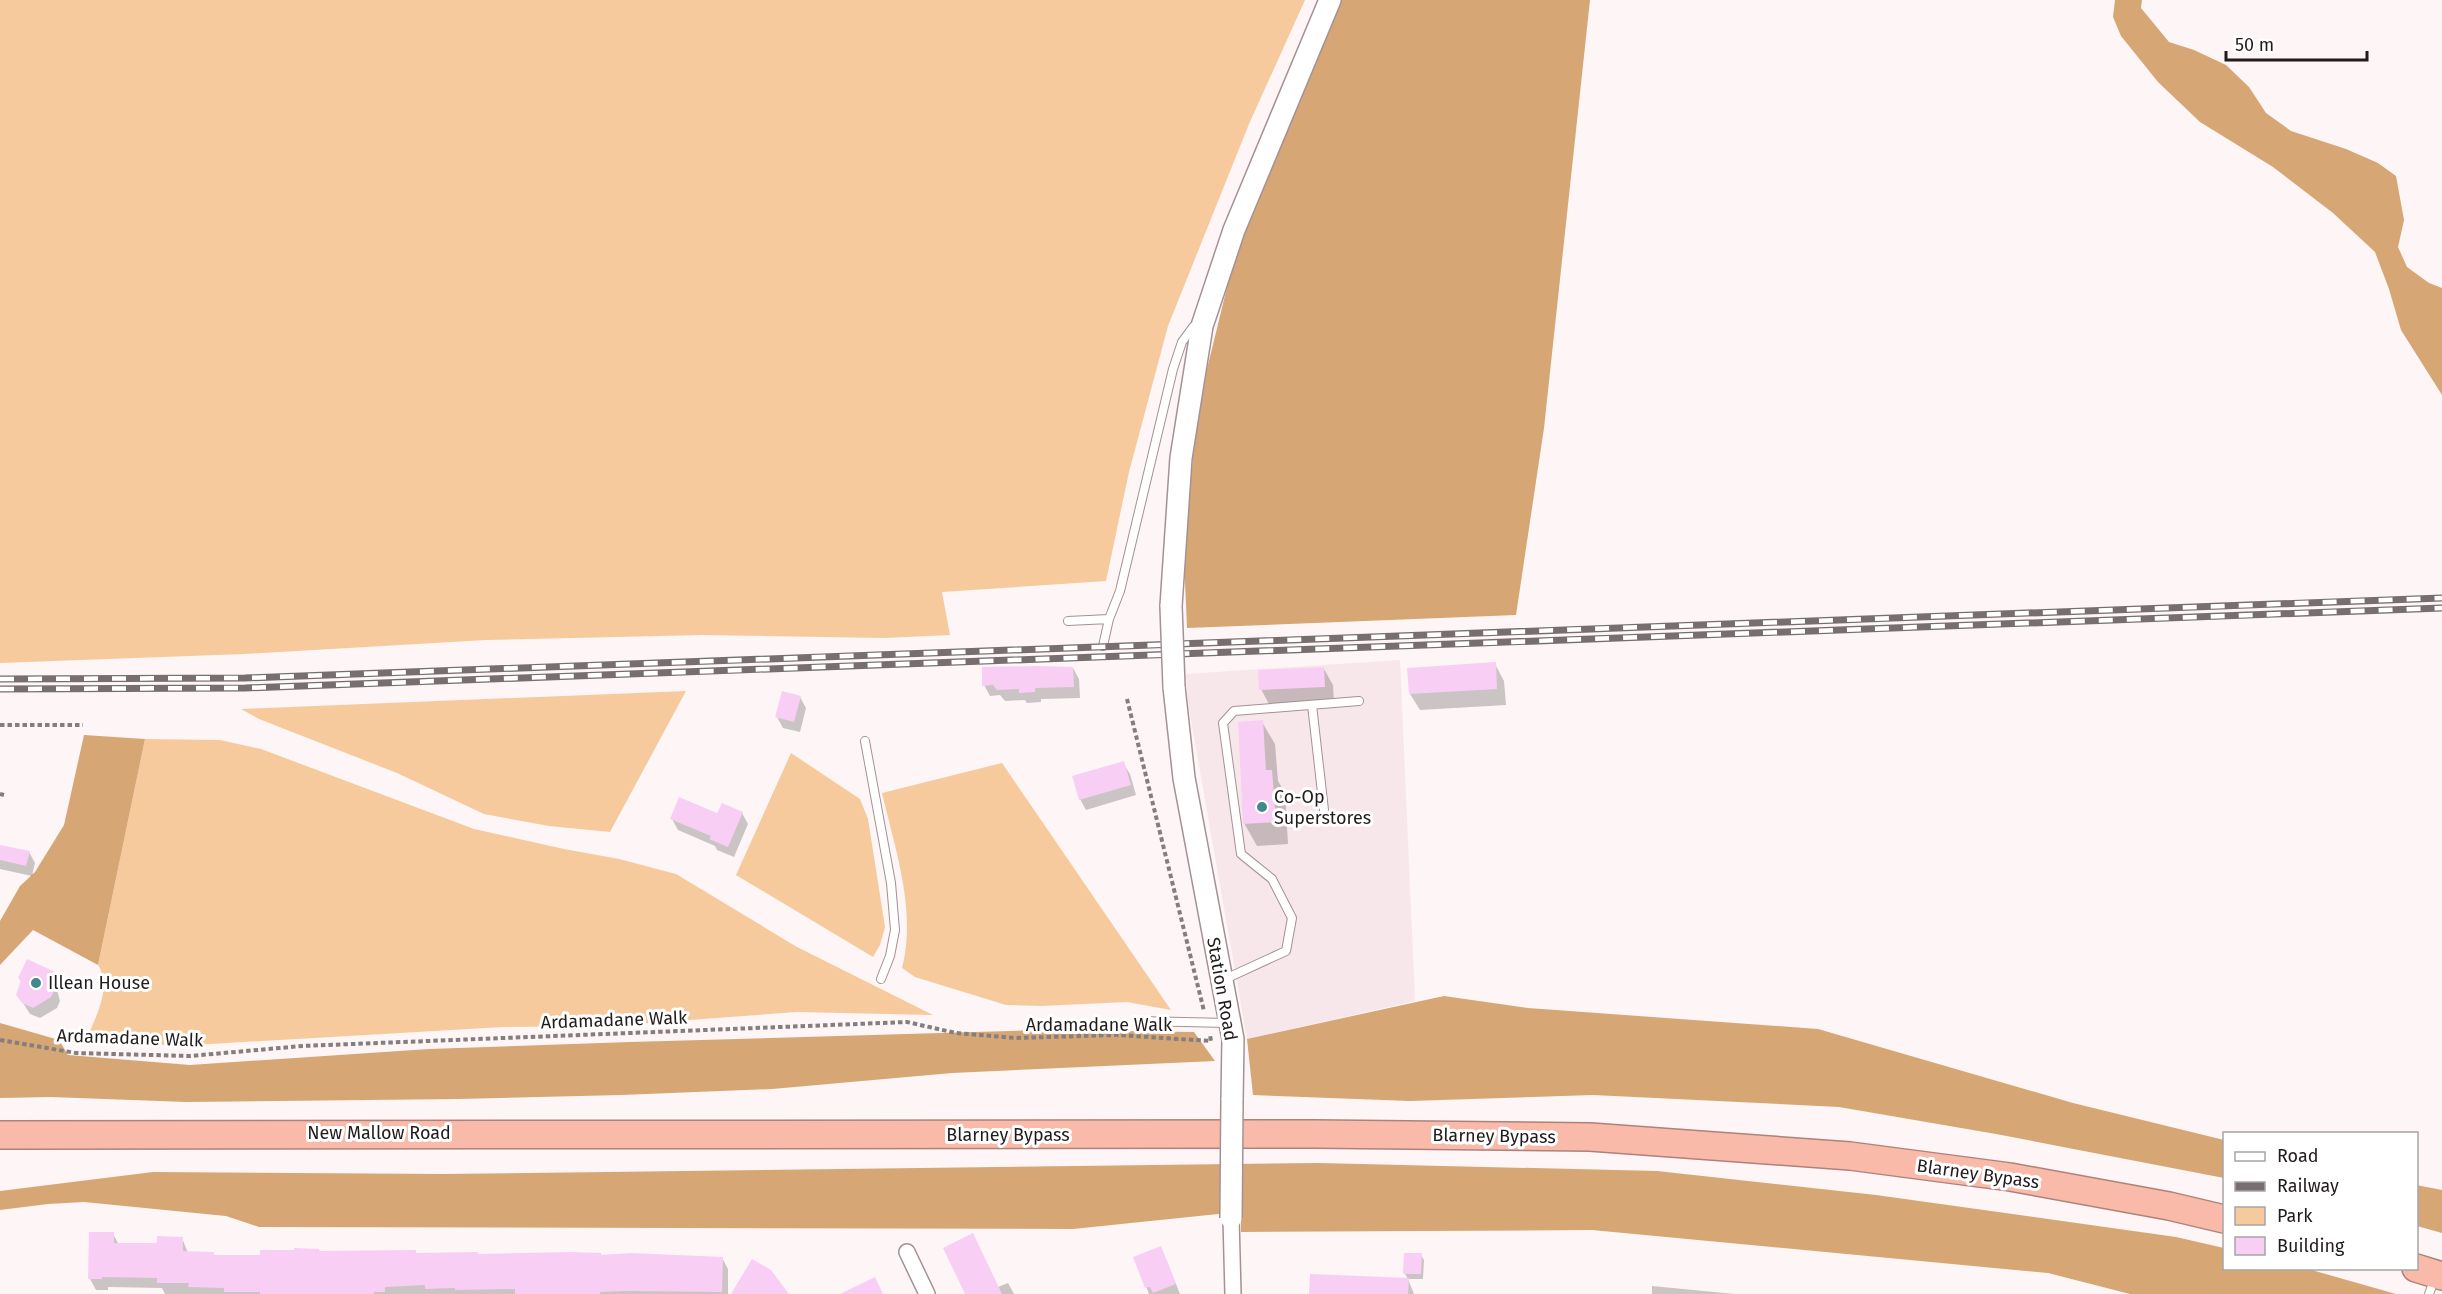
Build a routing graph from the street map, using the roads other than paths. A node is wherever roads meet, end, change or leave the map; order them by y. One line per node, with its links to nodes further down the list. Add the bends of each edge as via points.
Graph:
1 (1330, 0): 2 (street, Station Road, via 1234,230)
2 (1202, 326): 3 (lane, via 1193,327 1179,351 1123,580); 11 (street, Station Road, bridge, via 1181,458 1171,606 1174,687 1184,778)
3 (1109, 619): 4 (lane); 5 (lane)
4 (1068, 621)
5 (1103, 646)
6 (1359, 701): 7 (lane)
7 (1312, 705): 9 (lane); 11 (lane, via 1234,711 1223,723 1241,854 1272,879 1292,918 1286,951)
8 (865, 741): 10 (lane, via 891,883 895,930)
9 (1324, 810)
10 (881, 979)
11 (1222, 980): 13 (street, Station Road)
12 (1139, 1021): 13 (lane)
13 (1230, 1023): 16 (street, Station Road, bridge)
14 (757, 1134): 15 (highway, New Mallow Road); 17 (highway, Blarney Bypass, via 1590,1137 1850,1156 2010,1177)
15 (0, 1135)
16 (1231, 1218): 22 (street, Station Road)
17 (2223, 1219)
18 (907, 1252): 21 (street)
19 (2418, 1255): 20 (highway)
20 (2433, 1274)
21 (927, 1294)
22 (1233, 1294)

